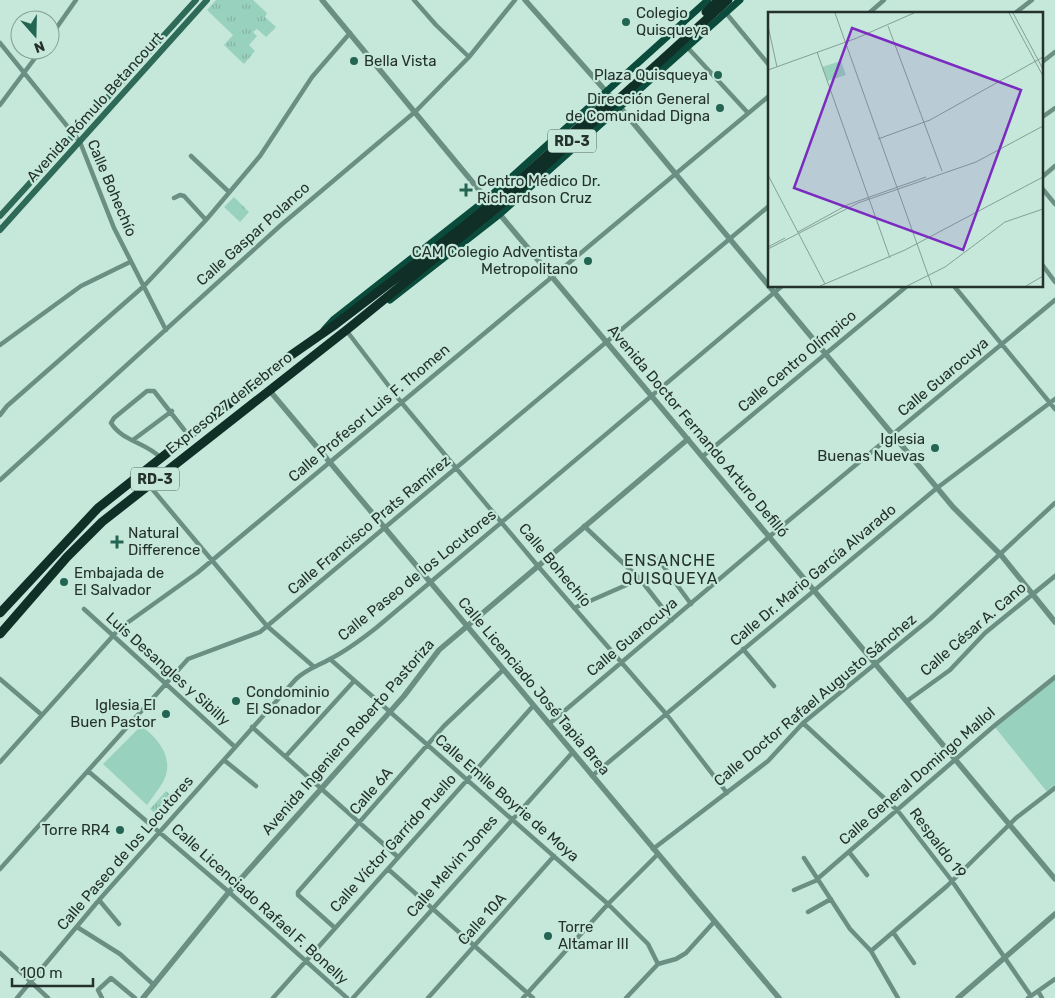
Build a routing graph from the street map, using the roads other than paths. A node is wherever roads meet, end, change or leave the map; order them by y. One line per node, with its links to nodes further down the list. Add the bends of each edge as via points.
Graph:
1 (76, 0): 17 (street)
2 (196, 0): 36 (main road, Avenida Rómulo Betancourt)
3 (207, 0): 37 (main road, Avenida Rómulo Betancourt)
4 (322, 0): 18 (street, Avenida Doctor Fernando Arturo Defilló)
5 (414, 0): 23 (street)
6 (515, 0): 23 (street, Calle Gaspar Polanco)
7 (525, 0): 28 (street)
8 (708, 0): 28 (main road, RD-3)
9 (719, 0): 20 (highway, RD-3)
10 (728, 0): 20 (highway, RD-3)
11 (740, 0): 16 (main road, RD-3)
12 (1031, 0): 15 (street)
13 (882, 1): 14 (street)
14 (870, 12)
15 (1016, 12)
16 (726, 13): 21 (main road, RD-3); 26 (street)
17 (60, 23)
18 (350, 34): 33 (street, Avenida Doctor Fernando Arturo Defilló); 43 (street, via 312,77 274,137)
19 (0, 43): 27 (street, Calle Bohechío)
20 (672, 47): 51 (highway, RD-3)
21 (688, 48): 31 (main road, RD-3); 34 (street)
22 (1055, 52): 25 (street)
23 (469, 56): 33 (street, Calle Gaspar Polanco)
24 (34, 60): 27 (street)
25 (1042, 62)
26 (768, 64)
27 (24, 73): 30 (street); 36 (street, Calle Bohechío)
28 (608, 93): 31 (street); 45 (main road, RD-3)
29 (768, 97): 34 (street, Calle Profesor Luis F. Thomen)
30 (0, 105)
31 (620, 107): 40 (street); 48 (main road, RD-3)
32 (1055, 108): 35 (street)
33 (416, 111): 45 (street, Avenida Doctor Fernando Arturo Defilló); 67 (street, Calle Gaspar Polanco, via 280,225)
34 (748, 113): 40 (street, Calle Profesor Luis F. Thomen)
35 (1042, 117)
36 (75, 134): 37 (street, Calle Bohechío); 49 (main road, Avenida Rómulo Betancourt)
37 (80, 142): 52 (main road, Avenida Rómulo Betancourt); 54 (street, Calle Bohechío)
38 (191, 156): 43 (street)
39 (1055, 166): 41 (street)
40 (675, 173): 53 (street); 56 (street, Calle Profesor Luis F. Thomen)
41 (1042, 177)
42 (1042, 188): 46 (street)
43 (229, 192): 50 (street)
44 (174, 198): 50 (street, via 184,196)
45 (488, 200): 48 (street, Avenida Doctor Fernando Arturo Defilló); 68 (main road, RD-3, via 333,320)
46 (1055, 204)
47 (768, 207): 53 (street, Calle Francisco Prats Ramírez)
48 (498, 212): 56 (street, Avenida Doctor Fernando Arturo Defilló); 66 (main road, RD-3, via 358,326)
49 (0, 216)
50 (206, 220): 59 (street)
51 (468, 227): 66 (highway, Expreso 27 de Febrero / RD-3); 68 (highway, Expreso 27 de Febrero / RD-3)
52 (0, 230)
53 (730, 238): 58 (street); 69 (street, Calle Francisco Prats Ramírez)
54 (130, 262): 59 (street, Calle Bohechío); 71 (street, via 82,286)
55 (1042, 264): 57 (street)
56 (552, 277): 69 (street, Avenida Doctor Fernando Arturo Defilló); 76 (street, Calle Profesor Luis F. Thomen)
57 (1055, 282)
58 (768, 285)
59 (144, 286): 67 (street, Calle Bohechío); 80 (street)
60 (771, 288): 64 (street)
61 (779, 288): 64 (street, Calle Paseo de los Locutores)
62 (905, 288): 72 (street, Calle Centro Olímpico)
63 (956, 288): 70 (street)
64 (774, 292): 72 (street); 74 (street, Calle Paseo de los Locutores)
65 (1055, 300): 70 (street, Calle Guarocuya)
66 (347, 329): 73 (highway, Expreso 27 de Febrero / RD-3); 76 (street, Calle Bohechío)
67 (166, 330): 89 (street, Calle Gaspar Polanco)
68 (321, 333): 82 (highway, Expreso 27 de Febrero / RD-3)
69 (608, 343): 74 (street, Avenida Doctor Fernando Arturo Defilló); 88 (street, Calle Francisco Prats Ramírez)
70 (1001, 344): 77 (street); 81 (street, Calle Guarocuya)
71 (0, 345)
72 (825, 353): 81 (street); 85 (street, Calle Centro Olímpico)
73 (270, 391): 87 (street, Calle Licenciado José Tapia Brea); 90 (highway, Expreso 27 de Febrero / RD-3)
74 (652, 395): 83 (street, Avenida Doctor Fernando Arturo Defilló); 93 (street, Calle Paseo de los Locutores)
75 (1055, 399): 77 (street, Calle Dr. Mario García Alvarado)
76 (401, 402): 87 (street, Calle Profesor Luis F. Thomen); 88 (street, Calle Bohechío)
77 (1050, 403): 78 (street); 91 (street, Calle Dr. Mario García Alvarado)
78 (1055, 409)
79 (172, 411): 82 (street); 84 (street); 84 (street, via 154,391 146,391 111,423 118,432)
80 (0, 415)
81 (894, 435): 91 (street); 96 (street, Calle Guarocuya)
82 (190, 436): 86 (highway, Expreso 27 de Febrero / RD-3)
83 (688, 439): 85 (street, Avenida Doctor Fernando Arturo Defilló); 94 (street, Avenida Ingeniero Roberto Pastoriza)
84 (133, 440): 86 (street, via 153,449)
85 (703, 456): 96 (street, Avenida Doctor Fernando Arturo Defilló)
86 (161, 458): 109 (highway, Expreso 27 de Febrero / RD-3, via 85,521)
87 (329, 462): 95 (street, Calle Licenciado José Tapia Brea); 99 (street, Calle Profesor Luis F. Thomen)
88 (457, 467): 93 (street, Calle Bohechío); 95 (street, Calle Francisco Prats Ramírez)
89 (0, 480)
90 (148, 484): 99 (street); 114 (highway, Expreso 27 de Febrero / RD-3, via 94,529)
91 (937, 488): 97 (street); 104 (street, Calle Dr. Mario García Alvarado)
92 (1055, 503): 97 (street, Calle Doctor Rafael Augusto Sánchez)
93 (503, 522): 100 (street, Calle Bohechío); 103 (street, Calle Paseo de los Locutores)
94 (584, 526): 100 (street, Avenida Ingeniero Roberto Pastoriza); 102 (street)
95 (385, 528): 103 (street, Calle Licenciado José Tapia Brea); 112 (street, Calle Francisco Prats Ramírez)
96 (770, 536): 104 (street, Avenida Doctor Fernando Arturo Defilló); 106 (street, Calle Guarocuya)
97 (1001, 554): 105 (street); 119 (street, Calle Doctor Rafael Augusto Sánchez)
98 (658, 559): 106 (street)
99 (212, 560): 112 (street); 115 (street, Calle Profesor Luis F. Thomen, via 126,623)
100 (537, 565): 107 (street, Calle Bohechío); 113 (street, Avenida Ingeniero Roberto Pastoriza)
101 (1055, 576): 105 (street, Calle César A. Cano)
102 (640, 579): 107 (street); 110 (street)
103 (431, 581): 113 (street, Calle Licenciado José Tapia Brea); 117 (street, Calle Paseo de los Locutores, via 362,639)
104 (814, 590): 116 (street, Calle Dr. Mario García Alvarado); 119 (street, Avenida Doctor Fernando Arturo Defilló)
105 (1032, 594): 111 (street); 127 (street, Calle César A. Cano, via 985,633 955,665)
106 (690, 604): 110 (street, Calle Guarocuya)
107 (574, 608): 118 (street, Calle Bohechío)
108 (84, 609): 115 (street, Luis Desangles y Sibilly)
109 (0, 613)
110 (672, 620): 118 (street, Calle Guarocuya)
111 (1055, 622)
112 (267, 626): 120 (street); 125 (street, Calle Francisco Prats Ramírez, via 260,632 188,658)
113 (466, 626): 121 (street, Calle Licenciado José Tapia Brea); 129 (street, Avenida Ingeniero Roberto Pastoriza, via 432,657)
114 (0, 634)
115 (114, 636): 125 (street, Luis Desangles y Sibilly); 130 (street, Calle Profesor Luis F. Thomen)
116 (743, 649): 126 (street); 131 (street, Calle Dr. Mario García Alvarado)
117 (330, 660): 120 (street, Calle Paseo de los Locutores); 124 (street, Calle Emile Boyrie de Moya)
118 (621, 663): 131 (street, Calle Bohechío); 133 (street, Calle Guarocuya)
119 (876, 663): 127 (street, Avenida Doctor Fernando Arturo Defilló); 132 (street, Calle Doctor Rafael Augusto Sánchez)
120 (313, 666): 134 (street, Calle Paseo de los Locutores, via 296,679)
121 (503, 670): 128 (street, Calle Licenciado José Tapia Brea); 135 (street, Calle 6A)
122 (1055, 678): 140 (street, Calle General Domingo Mallol)
123 (0, 679): 130 (street)
124 (354, 681): 129 (street, Calle Emile Boyrie de Moya); 138 (street)
125 (165, 684): 136 (street, Luis Desangles y Sibilly); 142 (street, Calle Francisco Prats Ramírez)
126 (774, 686)
127 (907, 701): 140 (street, Avenida Doctor Fernando Arturo Defilló)
128 (533, 706): 133 (street, Calle Licenciado José Tapia Brea); 144 (street, Calle Víctor Garrido Puello)
129 (390, 712): 135 (street, Calle Emile Boyrie de Moya); 146 (street, Avenida Ingeniero Roberto Pastoriza)
130 (42, 715): 141 (street, Calle Profesor Luis F. Thomen)
131 (667, 715): 143 (street, Calle Dr. Mario García Alvarado); 148 (street, Calle Bohechío)
132 (804, 723): 148 (street, Calle Doctor Rafael Augusto Sánchez, via 768,761); 149 (street, Respaldo 19)
133 (549, 724): 137 (street, Calle Licenciado José Tapia Brea)
134 (252, 727): 136 (street, Calle Paseo de los Locutores); 138 (street)
135 (427, 745): 144 (street, Calle Emile Boyrie de Moya); 151 (street, Calle 6A)
136 (235, 746): 139 (street, Calle Paseo de los Locutores)
137 (572, 753): 143 (street, Calle Licenciado José Tapia Brea); 150 (street, Calle Melvin Jones)
138 (286, 756): 146 (street)
139 (224, 760): 145 (street); 153 (street, Calle Paseo de los Locutores)
140 (956, 760): 149 (street, Calle General Domingo Mallol); 152 (street, Avenida Doctor Fernando Arturo Defilló)
141 (0, 762)
142 (88, 771): 153 (street, Calle Licenciado Rafael F. Bonelly); 160 (street, Calle Francisco Prats Ramírez)
143 (592, 776): 154 (street, Calle Licenciado José Tapia Brea)
144 (466, 780): 150 (street, Calle Emile Boyrie de Moya); 158 (street, Calle Víctor Garrido Puello)
145 (256, 786)
146 (320, 788): 151 (street); 167 (street, Avenida Ingeniero Roberto Pastoriza)
147 (1055, 788): 152 (street)
148 (727, 793): 154 (street, Calle Doctor Rafael Augusto Sánchez)
149 (898, 810): 155 (street, Calle General Domingo Mallol); 165 (street, Respaldo 19)
150 (510, 819): 157 (street, Calle Emile Boyrie de Moya); 171 (street, Calle Melvin Jones)
151 (359, 823): 158 (street); 177 (street, Calle 6A, via 297,892)
152 (1010, 825): 164 (street, Avenida Doctor Fernando Arturo Defilló); 165 (street)
153 (160, 831): 167 (street, Calle Licenciado Rafael F. Bonelly); 169 (street, Calle Paseo de los Locutores)
154 (652, 849): 156 (street, Calle Licenciado José Tapia Brea)
155 (849, 852): 162 (street); 163 (street, Calle General Domingo Mallol)
156 (657, 855): 170 (street); 174 (street, Calle Licenciado José Tapia Brea)
157 (554, 856): 170 (street, Calle Emile Boyrie de Moya); 179 (street, Calle 10A)
158 (398, 857): 161 (street, Calle Víctor Garrido Puello)
159 (804, 858): 163 (street)
160 (0, 869)
161 (388, 869): 171 (street); 177 (street, Calle Víctor Garrido Puello)
162 (867, 875)
163 (818, 878): 166 (street, Calle General Domingo Mallol); 168 (street)
164 (1055, 879)
165 (952, 881): 178 (street); 182 (street, Respaldo 19)
166 (794, 890)
167 (229, 892): 183 (street, Calle Licenciado Rafael F. Bonelly); 188 (street, Avenida Ingeniero Roberto Pastoriza)
168 (831, 898): 172 (street); 180 (street, via 850,929)
169 (99, 900): 175 (street); 176 (street, Calle Paseo de los Locutores)
170 (608, 904): 185 (street, Calle Emile Boyrie de Moya, via 648,944); 190 (street)
171 (432, 908): 179 (street); 199 (street, Calle Melvin Jones)
172 (808, 912)
173 (1055, 914): 182 (street)
174 (714, 922): 185 (street, via 686,953); 204 (street, Calle Licenciado José Tapia Brea)
175 (119, 924)
176 (76, 927): 187 (street, Calle Paseo de los Locutores); 188 (street, via 120,954)
177 (335, 928): 183 (street, Calle Víctor Garrido Puello)
178 (893, 932): 180 (street); 184 (street)
179 (475, 946): 190 (street); 200 (street, Calle 10A)
180 (870, 951): 205 (street)
181 (0, 955): 187 (street)
182 (1006, 956): 191 (street, Respaldo 19); 206 (street)
183 (306, 961): 197 (street, Calle Víctor Garrido Puello); 198 (street, Calle Licenciado Rafael F. Bonelly)
184 (914, 963)
185 (658, 964): 203 (street)
186 (1055, 979): 189 (street)
187 (31, 982): 192 (street, Calle Paseo de los Locutores); 193 (street)
188 (154, 985): 196 (street, Avenida Ingeniero Roberto Pastoriza)
189 (1038, 991): 191 (street); 207 (street)
190 (528, 993): 201 (street); 202 (street)
191 (1030, 997)
192 (17, 998)
193 (48, 998)
194 (102, 998): 195 (street, via 98,990 111,978)
195 (136, 998)
196 (143, 998)
197 (273, 998)
198 (347, 998)
199 (353, 998)
200 (428, 998)
201 (523, 998)
202 (534, 998)
203 (626, 998)
204 (779, 998)
205 (898, 998)
206 (958, 998)
207 (1042, 998)

